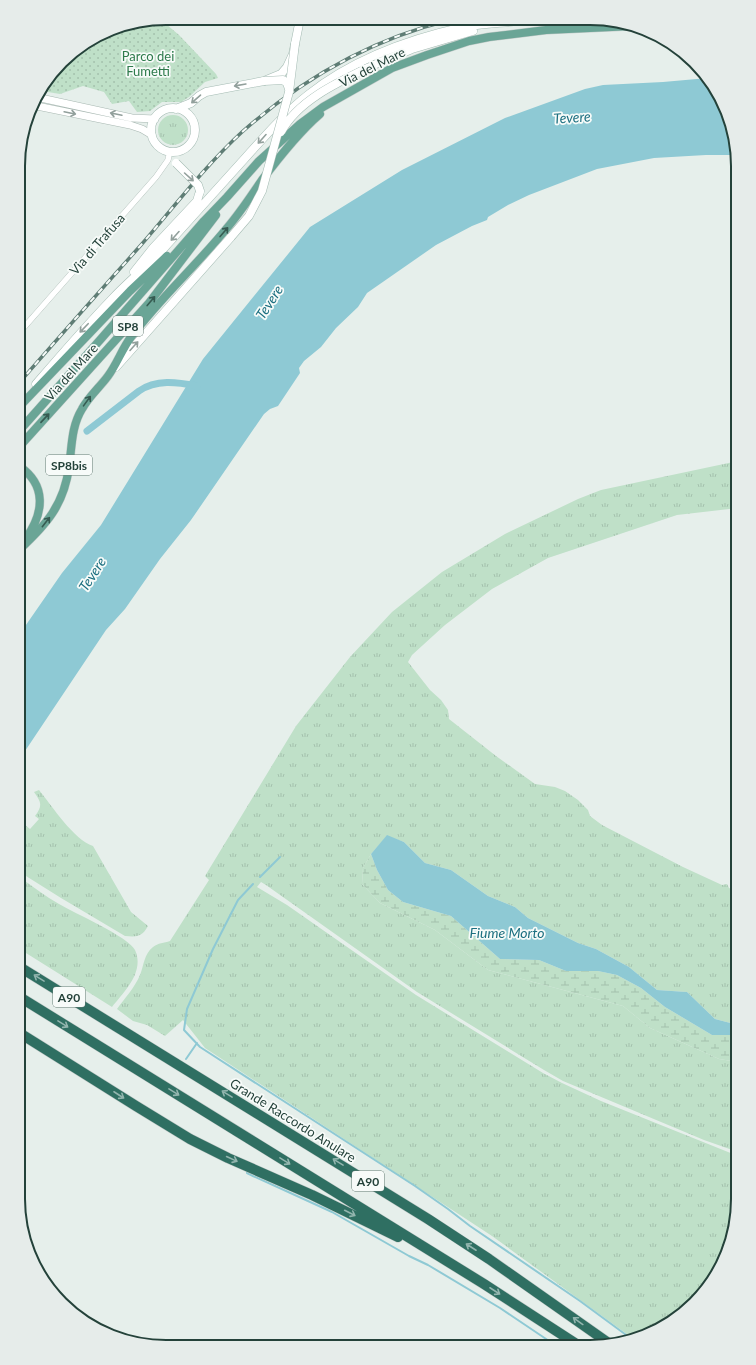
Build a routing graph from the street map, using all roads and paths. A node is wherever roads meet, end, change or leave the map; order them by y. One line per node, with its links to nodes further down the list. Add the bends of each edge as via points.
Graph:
1 (299, 25): 5 (main road)
2 (481, 25): 18 (main road, SP8bis, one-way to 18, via 389,49 320,86 275,125 156,258)
3 (504, 25): 14 (main road, SP8bis, bridge, via 452,36 400,53 329,88 300,108 291,118)
4 (612, 27): 8 (main road, Via del Mare / SP8, via 546,30 477,39 398,65)
5 (295, 44): 6 (main road, bridge, via 294,54 285,69 278,76); 7 (main road, bridge)
6 (264, 81): 7 (main road, bridge, via 283,80 288,85); 11 (main road, one-way to 11, via 216,89)
7 (289, 92): 14 (main road, bridge)
8 (340, 96): 16 (main road, Via del Mare / SP8, via 308,117 281,140); 20 (main road, one-way to 8, via 133,334 230,225 296,137)
9 (43, 98): 12 (street, one-way to 9, via 132,118)
10 (39, 106): 13 (street, one-way to 13, via 130,125)
11 (176, 109): 12 (main road, via 164,111); 15 (main road, via 191,118 195,132 189,145 179,151)
12 (155, 119): 13 (main road)
13 (152, 135): 15 (main road, via 160,147)
14 (274, 150): 20 (main road, SP8bis, one-way to 14, bridge, via 249,216 262,191)
15 (171, 151): 18 (main road, one-way to 18, bridge, via 176,163 198,185 198,199 153,248); 19 (street, Via di Trafusa, via 156,177)
16 (227, 197): 17 (main road, Via del Mare / SP8); 24 (main road, Via del Mare / SP8, one-way to 16, via 149,303 202,235)
17 (204, 221): 22 (main road, via 130,291); 23 (main road, Via del Mare / SP8)
18 (114, 298): 21 (main road, SP8bis, one-way to 21, via 79,334)
19 (25, 326)
20 (108, 375): 27 (main road, SP8bis, one-way to 20, via 41,529 59,503 67,480 71,440 76,421 87,401)
21 (25, 399)
22 (25, 400)
23 (25, 424)
24 (25, 440)
25 (25, 471): 26 (main road, via 34,481 40,506 36,522)
26 (25, 539)
27 (25, 544)
28 (25, 970): 32 (highway, Grande Raccordo Anulare / A90, one-way to 28, via 428,1219)
29 (25, 1000): 31 (highway, A90, one-way to 31)
30 (25, 1036): 31 (highway, one-way to 31, via 150,1115 209,1148)
31 (438, 1255): 33 (highway, A90, one-way to 33)
32 (604, 1339)
33 (570, 1340)

